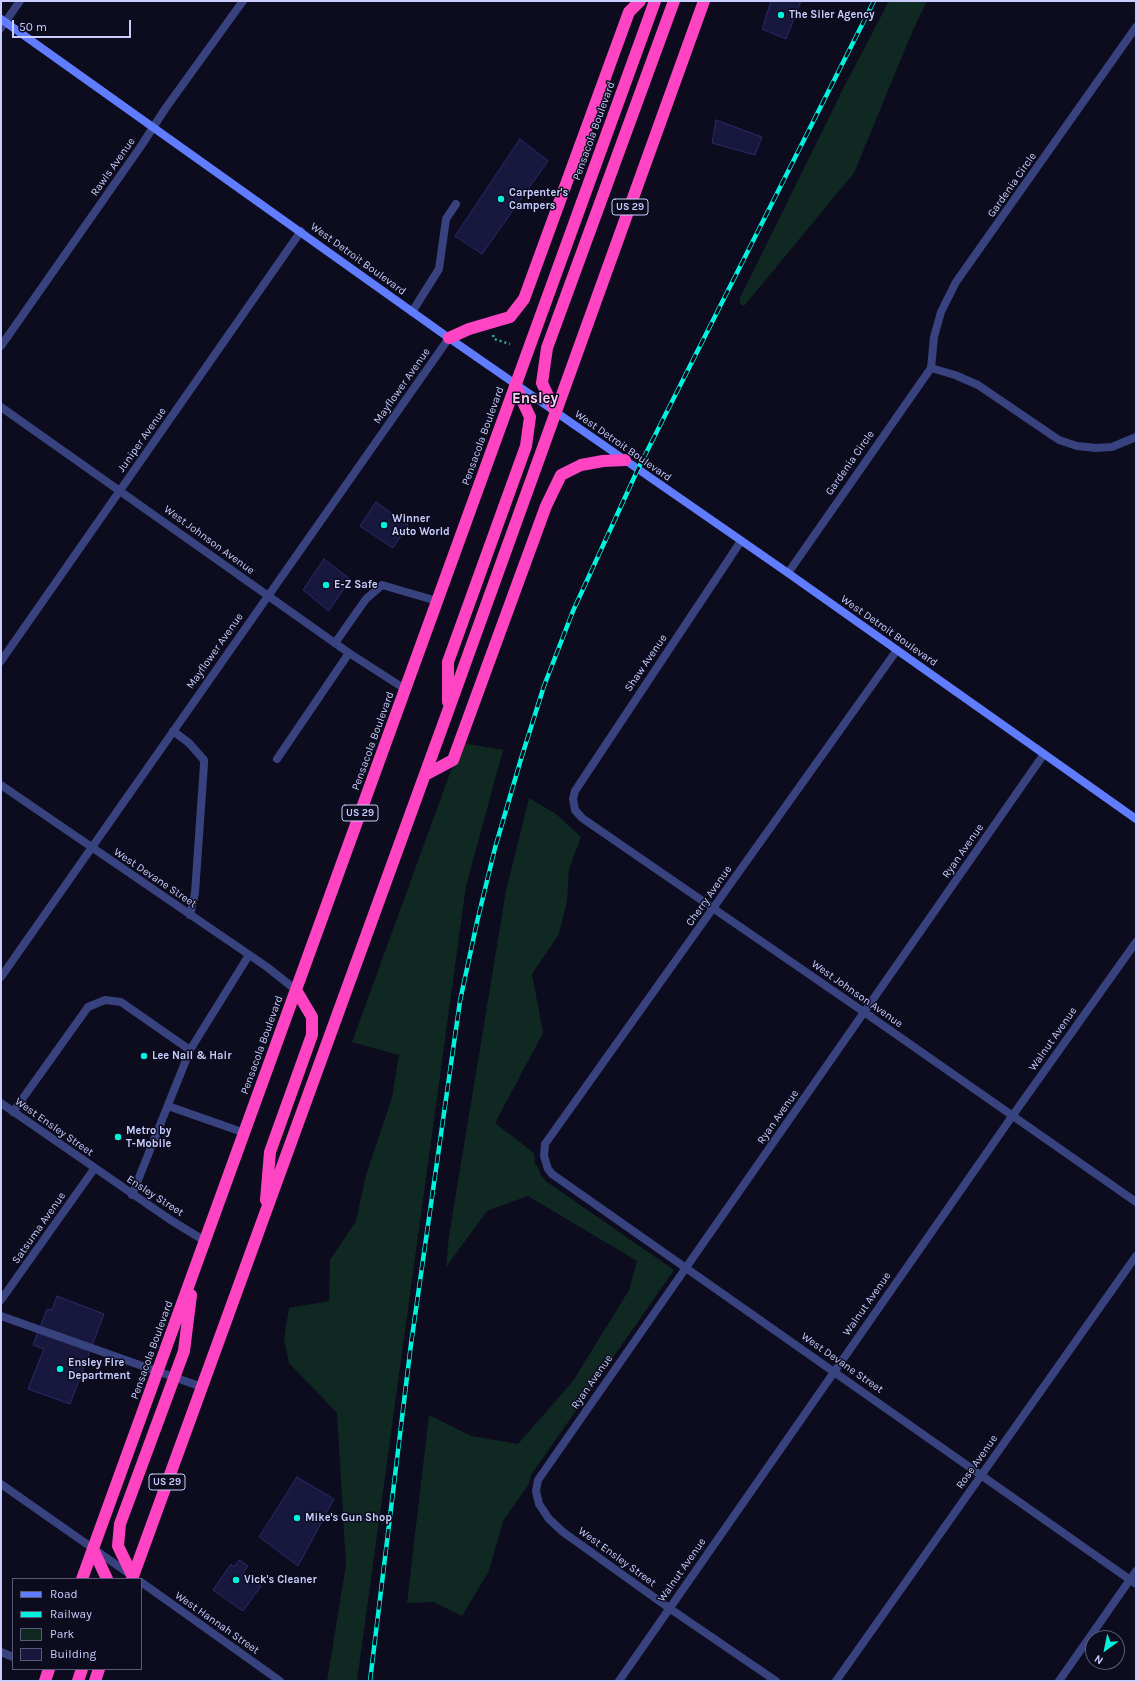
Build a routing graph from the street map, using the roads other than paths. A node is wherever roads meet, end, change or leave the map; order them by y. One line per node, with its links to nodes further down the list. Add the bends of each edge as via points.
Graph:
1 (20, 1): 7 (street)
2 (243, 1): 9 (street, Rawls Avenue)
3 (640, 1): 13 (highway, via 629,12 524,299 510,317)
4 (655, 1): 16 (highway, Pensacola Boulevard / US 29)
5 (674, 1): 18 (highway, via 547,348 542,383)
6 (704, 1): 18 (highway, US 29)
7 (2, 23): 9 (street, West Detroit Boulevard)
8 (1136, 27): 15 (street, Gardenia Circle, via 956,282 941,312 934,337)
9 (153, 126): 11 (street, West Detroit Boulevard); 14 (street, Rawls Avenue)
10 (456, 204): 12 (street, via 446,219 439,269)
11 (301, 231): 12 (street, West Detroit Boulevard); 21 (street, Juniper Avenue)
12 (412, 312): 13 (street, West Detroit Boulevard)
13 (449, 338): 16 (street, West Detroit Boulevard); 24 (street, Mayflower Avenue)
14 (1, 346)
15 (931, 368): 19 (street, via 978,385 1060,440 1077,446 1112,446); 23 (street, Gardenia Circle)
16 (515, 385): 18 (street, West Detroit Boulevard); 25 (highway, Pensacola Boulevard / US 29); 31 (highway, via 530,416 526,446 448,662)
17 (1, 407): 21 (street, West Johnson Avenue)
18 (556, 413): 20 (street, West Detroit Boulevard); 31 (highway, US 29)
19 (1136, 437)
20 (625, 460): 22 (street, West Detroit Boulevard); 35 (highway, via 581,465 561,475 546,506 452,760)
21 (120, 490): 24 (street, West Johnson Avenue); 29 (street, Juniper Avenue)
22 (740, 541): 23 (street, West Detroit Boulevard); 37 (street, Shaw Avenue, via 575,791)
23 (788, 573): 27 (street, West Detroit Boulevard)
24 (268, 596): 26 (street, West Johnson Avenue); 32 (street, Mayflower Avenue)
25 (437, 601): 26 (street, via 382,585 366,599); 30 (highway, Pensacola Boulevard / US 29)
26 (335, 643): 28 (street, West Johnson Avenue)
27 (898, 650): 33 (street, West Detroit Boulevard); 40 (street, Cherry Avenue)
28 (349, 653): 30 (street, West Johnson Avenue); 34 (street)
29 (1, 661)
30 (405, 689): 45 (highway, Pensacola Boulevard / US 29)
31 (448, 711): 35 (highway, US 29)
32 (173, 731): 39 (street, Mayflower Avenue); 41 (street, via 189,743 204,760 195,893)
33 (1044, 754): 38 (street, West Detroit Boulevard); 46 (street, Ryan Avenue)
34 (277, 759)
35 (425, 775): 57 (highway, US 29)
36 (1, 785): 39 (street, West Devane Street)
37 (573, 799): 40 (street, West Johnson Avenue, via 575,810 582,818)
38 (1136, 819)
39 (91, 847): 41 (street, West Devane Street); 44 (street, Mayflower Avenue)
40 (714, 909): 46 (street, West Johnson Avenue); 53 (street, Cherry Avenue, via 545,1144)
41 (190, 915): 43 (street, West Devane Street)
42 (1136, 942): 51 (street, Walnut Avenue)
43 (249, 956): 45 (street, West Devane Street); 47 (street)
44 (1, 977)
45 (296, 990): 52 (highway, Pensacola Boulevard / US 29); 57 (highway, via 312,1016 312,1035 270,1152)
46 (864, 1012): 51 (street, West Johnson Avenue); 60 (street, Ryan Avenue)
47 (190, 1050): 49 (street); 50 (street, via 121,1002 105,1000 88,1007)
48 (1, 1103): 50 (street, West Ensley Street)
49 (168, 1106): 52 (street); 55 (street)
50 (13, 1112): 54 (street, West Ensley Street)
51 (1013, 1115): 56 (street, West Johnson Avenue); 64 (street, Walnut Avenue)
52 (245, 1133): 58 (highway, Pensacola Boulevard / US 29)
53 (544, 1156): 60 (street, West Devane Street, via 552,1174)
54 (94, 1168): 55 (street, Ensley Street); 62 (street, Satsuma Avenue)
55 (132, 1195): 58 (street, Ensley Street)
56 (1136, 1202)
57 (265, 1215): 67 (highway, US 29)
58 (205, 1241): 61 (highway, Pensacola Boulevard / US 29)
59 (1136, 1256): 68 (street, Rose Avenue)
60 (686, 1268): 64 (street, West Devane Street); 70 (street, Ryan Avenue, via 538,1480)
61 (194, 1273): 65 (highway, Pensacola Boulevard / US 29); 66 (highway, via 184,1351)
62 (1, 1300)
63 (1, 1316): 65 (street)
64 (834, 1371): 68 (street, West Devane Street); 80 (street, Walnut Avenue)
65 (158, 1372): 66 (street); 71 (highway, Pensacola Boulevard / US 29)
66 (174, 1377): 67 (street); 75 (highway, via 120,1524 118,1546)
67 (202, 1387): 77 (highway, US 29)
68 (982, 1474): 78 (street, West Devane Street); 90 (street, Rose Avenue)
69 (1, 1484): 71 (street, West Hannah Street)
70 (536, 1494): 80 (street, West Ensley Street, via 539,1504 563,1532)
71 (93, 1548): 73 (highway, Pensacola Boulevard / US 29); 74 (highway); 76 (street, West Hannah Street)
72 (1136, 1571): 78 (street)
73 (82, 1578)
74 (107, 1578)
75 (135, 1578)
76 (135, 1578)
77 (136, 1578)
78 (1133, 1582): 91 (street)
79 (142, 1583): 87 (street, West Hannah Street)
80 (669, 1608): 88 (street, Walnut Avenue); 89 (street, West Ensley Street)
81 (1, 1652): 82 (street)
82 (12, 1657)
83 (82, 1670): 85 (highway)
84 (99, 1670): 86 (highway)
85 (78, 1681)
86 (95, 1681)
87 (280, 1681)
88 (619, 1681)
89 (776, 1681)
90 (836, 1681)
91 (1059, 1681)

